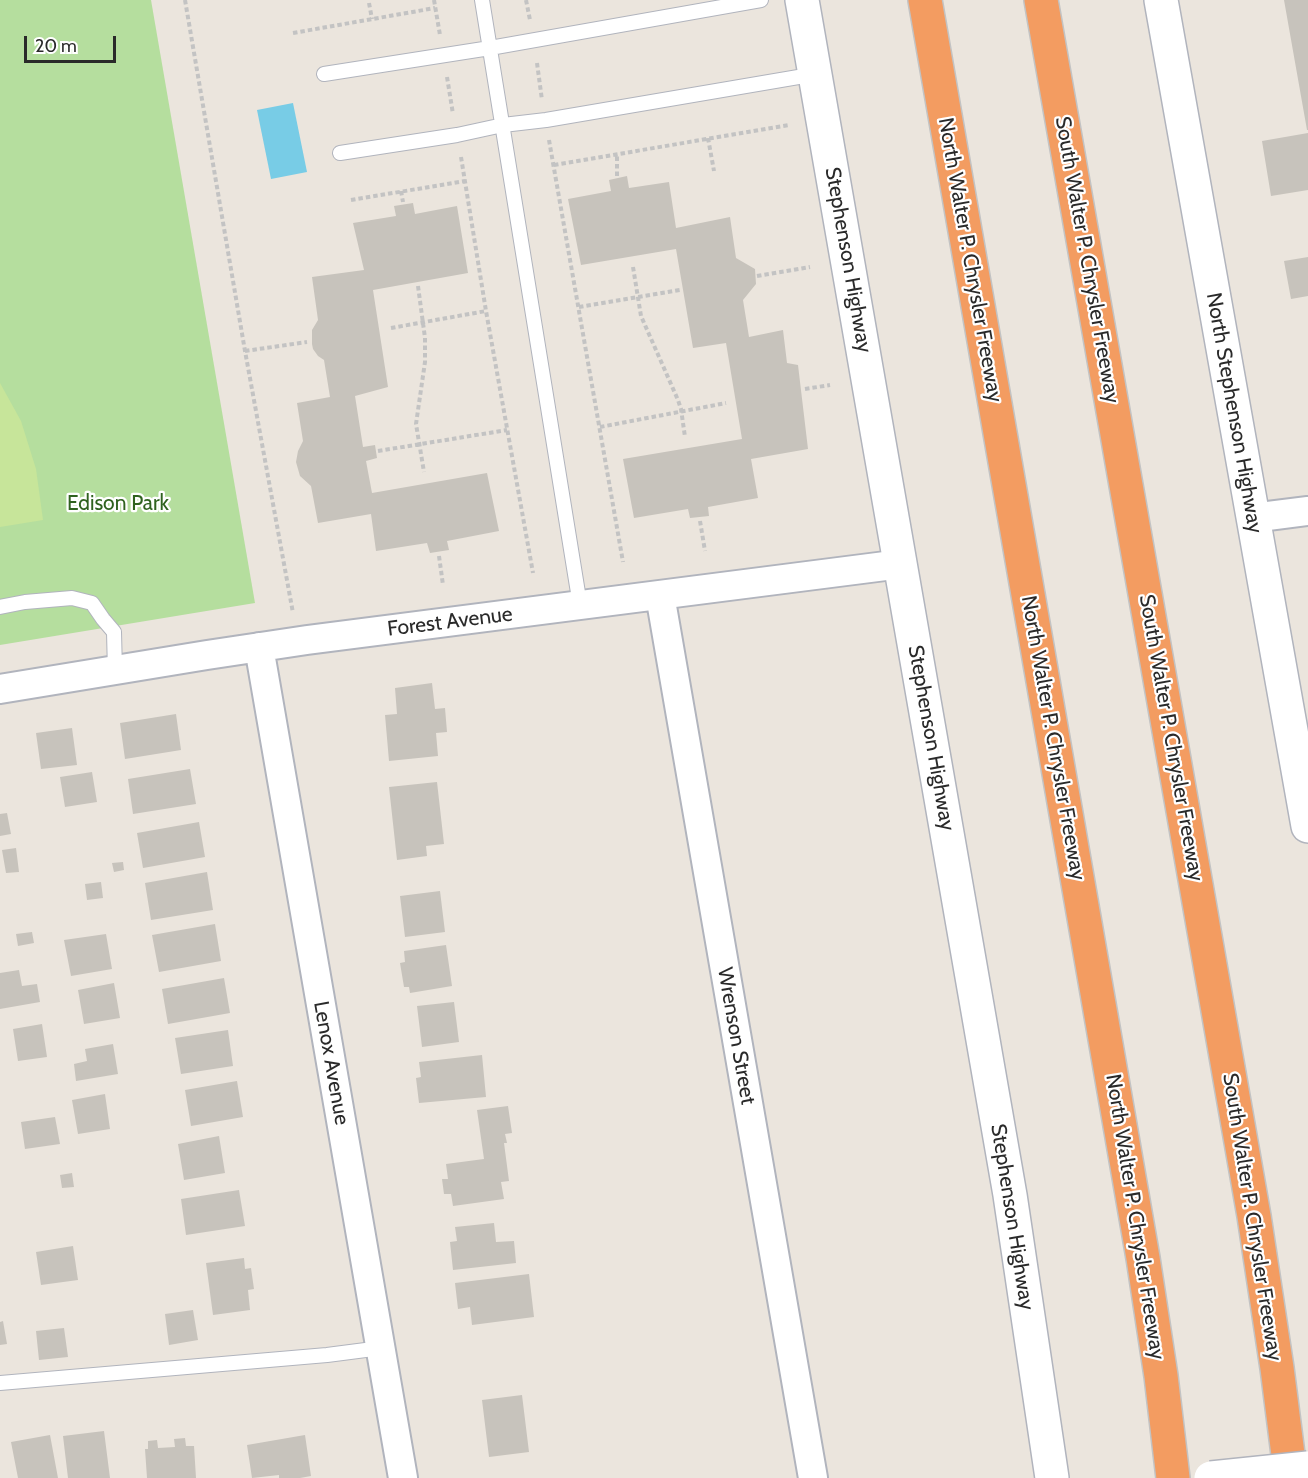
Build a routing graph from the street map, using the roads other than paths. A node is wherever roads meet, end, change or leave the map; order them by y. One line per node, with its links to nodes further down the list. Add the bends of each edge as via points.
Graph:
1 (482, 0): 7 (lane)
2 (761, 0): 7 (lane)
3 (802, 0): 9 (main road, Stephenson Highway)
4 (1041, 0): 30 (highway, South Walter P. Chrysler Freeway, via 1252,1205)
5 (1161, 0): 13 (main road, North Stephenson Highway)
6 (925, 8): 28 (highway, North Walter P. Chrysler Freeway, via 1143,1258)
7 (490, 48): 8 (lane); 10 (lane)
8 (324, 74)
9 (816, 74): 10 (lane); 14 (main road, Stephenson Highway)
10 (502, 125): 11 (lane); 16 (lane)
11 (340, 153)
12 (1308, 511): 13 (street)
13 (1252, 518): 21 (main road, North Stephenson Highway)
14 (901, 564): 15 (street, Forest Avenue); 27 (main road, Stephenson Highway, via 1010,1195)
15 (660, 595): 16 (street, Forest Avenue); 26 (street, Wrenson Street)
16 (580, 605): 18 (street, Forest Avenue)
17 (0, 607): 19 (lane, via 72,598 92,603 114,632)
18 (259, 647): 19 (street, Forest Avenue); 22 (street, Lenox Avenue)
19 (115, 671): 20 (street, Forest Avenue)
20 (0, 689)
21 (1308, 826)
22 (381, 1348): 23 (lane); 25 (street, Lenox Avenue)
23 (0, 1383)
24 (1308, 1468): 29 (main road, bridge)
25 (403, 1478)
26 (813, 1478)
27 (1052, 1478)
28 (1173, 1478)
29 (1212, 1478)
30 (1291, 1478)

